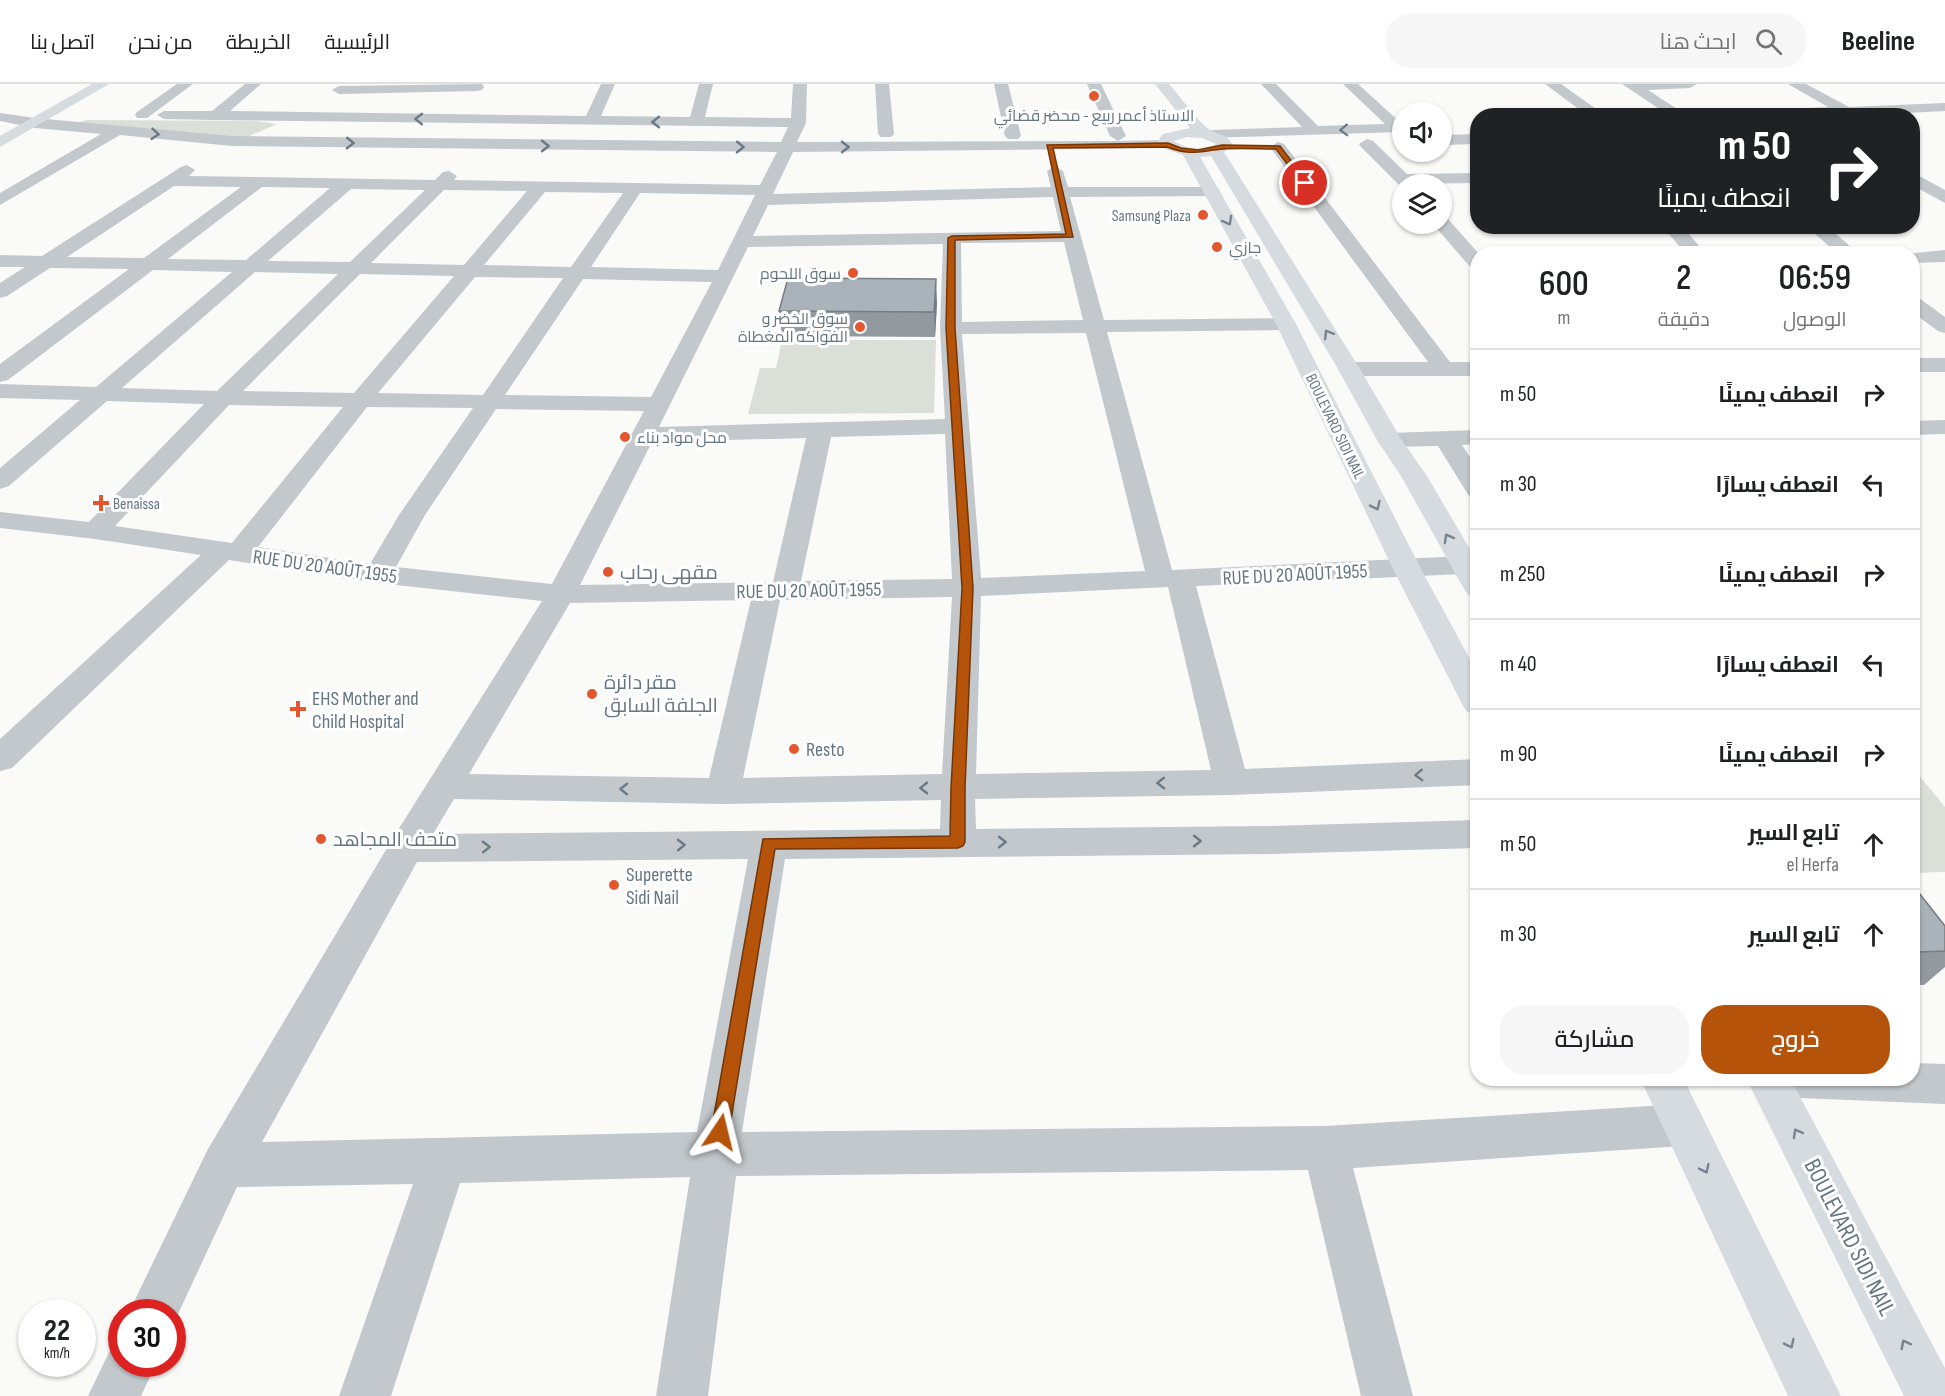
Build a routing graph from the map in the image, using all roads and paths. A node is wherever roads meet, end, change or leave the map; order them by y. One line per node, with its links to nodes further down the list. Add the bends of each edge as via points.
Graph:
1 (81, 84): 30 (main road)
2 (102, 84): 25 (main road)
3 (186, 84): 27 (street, via 136,115)
4 (254, 84): 27 (street)
5 (608, 84): 35 (street)
6 (706, 84): 37 (street)
7 (800, 84): 43 (street)
8 (882, 84): 45 (street)
9 (1001, 84): 46 (street)
10 (1094, 84): 47 (street)
11 (1162, 84): 50 (main road)
12 (1268, 84): 42 (street)
13 (1350, 84): 38 (street)
14 (1552, 84): 21 (street)
15 (1690, 84): 18 (street)
16 (1795, 84): 23 (street)
17 (478, 85): 19 (street); 32 (street)
18 (1630, 85): 22 (street)
19 (335, 94): 29 (street)
20 (1945, 107): 24 (street)
21 (1587, 108)
22 (1668, 108)
23 (1839, 108)
24 (1920, 108)
25 (52, 114): 26 (street); 30 (street)
26 (108, 114)
27 (215, 116): 28 (street)
28 (293, 117): 29 (street); 53 (street)
29 (310, 117): 32 (street, one-way to 29)
30 (32, 118): 34 (street); 41 (street); 54 (main road)
31 (1945, 118): 33 (street)
32 (456, 119): 35 (street)
33 (1920, 119)
34 (3, 120)
35 (591, 122): 36 (street)
36 (610, 122): 37 (street, one-way to 36); 57 (street)
37 (696, 122): 43 (street)
38 (1392, 124)
39 (1470, 125): 40 (street)
40 (1452, 126)
41 (118, 130): 52 (street, one-way to 52); 74 (street)
42 (1314, 132): 44 (street, one-way to 42); 50 (street)
43 (801, 133): 45 (street); 57 (street, one-way to 43); 58 (street, one-way to 58); 72 (street)
44 (1392, 133)
45 (885, 134): 46 (street)
46 (1013, 136): 47 (street)
47 (1118, 136): 50 (street)
48 (1392, 136): 55 (street)
49 (1470, 139): 51 (street)
50 (1191, 140): 58 (street); 59 (street); 70 (main road, BOULEVARD SIDI NAIL); 102 (main road, BOULEVARD SIDI NAIL, one-way to 50)
51 (1452, 140)
52 (232, 141): 53 (street); 63 (street)
53 (259, 141): 56 (street, one-way to 56)
54 (0, 142)
55 (1367, 144): 59 (street); 60 (street)
56 (480, 145): 57 (street, one-way to 57); 67 (street)
57 (596, 146)
58 (1049, 146): 71 (street)
59 (1278, 147): 103 (street)
60 (1397, 174)
61 (1470, 178): 62 (street)
62 (1452, 179)
63 (170, 181): 65 (street); 87 (street)
64 (1920, 182): 73 (street)
65 (257, 183): 66 (street); 88 (street)
66 (346, 184): 67 (street); 89 (street)
67 (439, 186): 68 (street); 90 (street)
68 (540, 187): 69 (street); 91 (street)
69 (635, 188): 72 (street); 92 (street)
70 (1210, 191): 71 (street); 96 (main road, BOULEVARD SIDI NAIL, one-way to 96)
71 (1059, 192): 72 (street); 78 (street)
72 (764, 195): 80 (street)
73 (1945, 198)
74 (0, 200)
75 (1452, 234): 83 (street)
76 (1678, 234): 81 (street)
77 (1825, 234): 82 (street)
78 (1071, 236): 79 (street); 97 (street)
79 (952, 238): 80 (street); 99 (street)
80 (741, 242): 93 (street)
81 (1690, 246)
82 (1840, 246)
83 (1470, 255)
84 (1945, 255): 85 (street)
85 (1920, 257)
86 (0, 261): 87 (street)
87 (42, 263): 88 (street); 94 (street)
88 (144, 265): 89 (street); 105 (street)
89 (249, 267): 90 (street); 107 (street)
90 (357, 268): 91 (street); 108 (street)
91 (470, 270): 92 (street); 109 (street)
92 (577, 273): 93 (street); 110 (street)
93 (725, 276): 111 (street)
94 (0, 292)
95 (1920, 308): 98 (street)
96 (1286, 324): 97 (street); 126 (main road, BOULEVARD SIDI NAIL, one-way to 126)
97 (1094, 326): 99 (street); 129 (street)
98 (1945, 327)
99 (951, 328): 112 (street)
100 (1920, 365): 101 (street)
101 (1945, 365)
102 (1349, 369): 103 (street); 119 (main road, BOULEVARD SIDI NAIL)
103 (1444, 369): 104 (street)
104 (1470, 369)
105 (0, 375)
106 (0, 391): 107 (street)
107 (103, 394): 108 (street); 121 (street)
108 (223, 398): 109 (street); 123 (street)
109 (361, 399): 110 (street); 124 (street)
110 (489, 401): 111 (street); 127 (street, via 412,515)
111 (660, 404): 116 (street)
112 (957, 426): 115 (street); 130 (street)
113 (1945, 427): 114 (street)
114 (1920, 428)
115 (820, 430): 116 (street); 131 (street)
116 (644, 435): 132 (street)
117 (1470, 437): 118 (street)
118 (1446, 438): 119 (street); 120 (street)
119 (1389, 440): 125 (main road, BOULEVARD SIDI NAIL, one-way to 119, via 1414,476)
120 (1470, 478)
121 (0, 481)
122 (0, 520): 123 (street, RUE DU 20 AOÛT 1955)
123 (95, 531): 124 (street, RUE DU 20 AOÛT 1955)
124 (230, 552): 127 (street, RUE DU 20 AOÛT 1955); 134 (street)
125 (1463, 565): 126 (street, RUE DU 20 AOÛT 1955); 128 (main road, BOULEVARD SIDI NAIL)
126 (1407, 569): 129 (street, RUE DU 20 AOÛT 1955); 133 (main road, BOULEVARD SIDI NAIL)
127 (378, 574): 132 (street, RUE DU 20 AOÛT 1955)
128 (1470, 576)
129 (1171, 580): 130 (street, RUE DU 20 AOÛT 1955); 136 (street)
130 (968, 588): 131 (street, RUE DU 20 AOÛT 1955); 138 (street)
131 (776, 590): 132 (street, RUE DU 20 AOÛT 1955); 139 (street)
132 (561, 594): 137 (street)
133 (1470, 689)
134 (0, 759)
135 (1470, 771): 136 (street, one-way to 136)
136 (1231, 782): 138 (street, one-way to 138)
137 (444, 786): 139 (street, one-way to 137); 143 (street)
138 (958, 788): 139 (street, one-way to 139); 141 (street)
139 (723, 791)
140 (1470, 834): 141 (street, one-way to 140)
141 (958, 842): 142 (street)
142 (769, 843): 143 (street, one-way to 142); 150 (street)
143 (406, 848): 152 (street)
144 (1920, 1083): 145 (street)
145 (1945, 1084)
146 (1665, 1086): 148 (main road)
147 (1771, 1086): 160 (main road, BOULEVARD SIDI NAIL, one-way to 147)
148 (1683, 1125): 149 (street); 159 (main road, one-way to 159)
149 (1325, 1148): 150 (street); 158 (street)
150 (716, 1154): 151 (street); 157 (street)
151 (444, 1161): 152 (street); 156 (street)
152 (224, 1165): 153 (street)
153 (160, 1299)
154 (124, 1377): 155 (street)
155 (114, 1396)
156 (365, 1396)
157 (682, 1396)
158 (1387, 1396)
159 (1815, 1396)
160 (1932, 1396)

